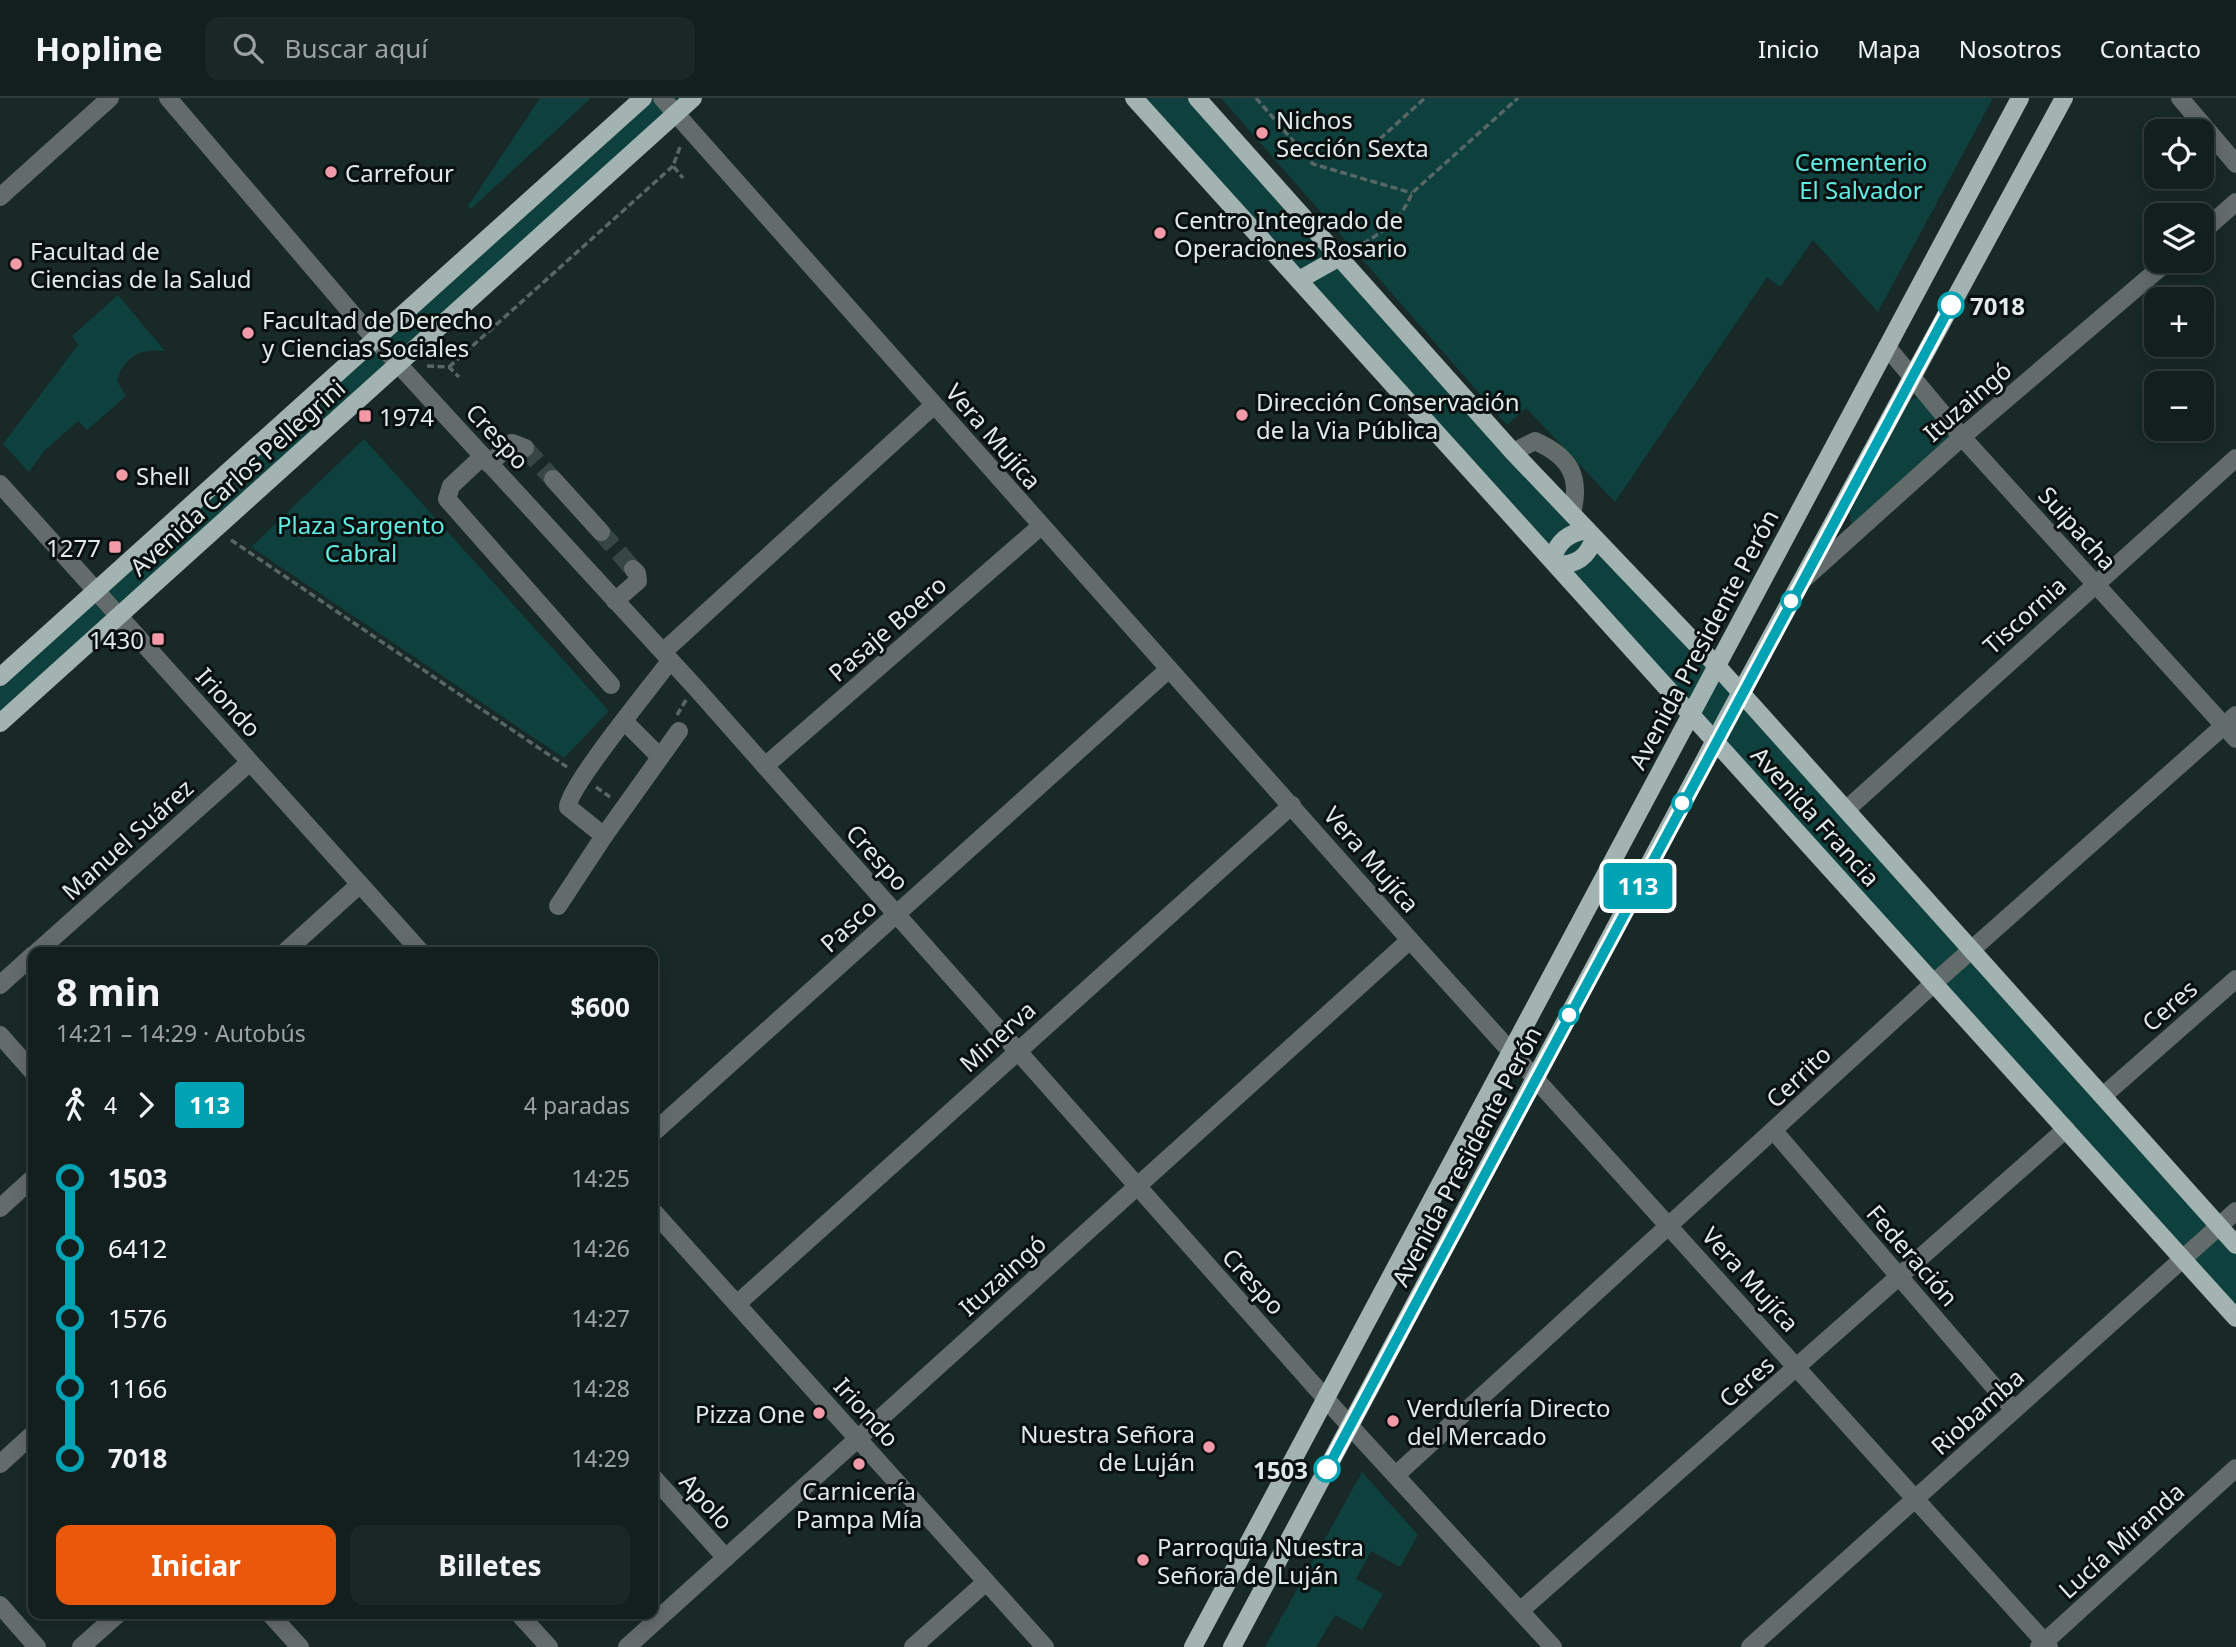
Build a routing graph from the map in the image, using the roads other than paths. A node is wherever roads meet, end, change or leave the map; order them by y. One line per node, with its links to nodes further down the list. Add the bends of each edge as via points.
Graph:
1 (110, 98): 13 (street)
2 (168, 98): 19 (street, Crespo)
3 (643, 98): 19 (main road, Avenida Carlos Pellegrini)
4 (662, 98): 11 (street, Vera Mujíca)
5 (693, 98): 11 (main road, Avenida Carlos Pellegrini)
6 (1134, 98): 18 (main road, Avenida Francia)
7 (1197, 98): 16 (main road, Avenida Francia)
8 (2020, 98): 20 (main road, Avenida Presidente Perón)
9 (2064, 98): 22 (main road, Avenida Presidente Perón)
10 (2180, 98): 12 (street)
11 (676, 113): 21 (main road, Avenida Carlos Pellegrini); 23 (street, Vera Mujíca)
12 (2236, 164)
13 (0, 197)
14 (2236, 202): 15 (street)
15 (2214, 221)
16 (1338, 258): 18 (main road); 26 (main road, Avenida Francia)
17 (2154, 273): 24 (street, Ituzaingó)
18 (1299, 280): 35 (main road, Avenida Francia)
19 (375, 339): 21 (street, Crespo); 39 (main road, Avenida Carlos Pellegrini)
20 (1887, 347): 22 (street, Suipacha); 43 (main road, Avenida Presidente Perón)
21 (398, 364): 28 (street, Crespo); 41 (main road, Avenida Carlos Pellegrini)
22 (1912, 378): 24 (street, Suipacha); 37 (main road, Avenida Presidente Perón)
23 (934, 405): 32 (street, Vera Mujíca); 42 (street)
24 (1962, 437): 37 (street, Ituzaingó); 38 (street, Suipacha)
25 (525, 448): 28 (street, via 512,443)
26 (1513, 452): 31 (main road, Avenida Francia); 31 (street, via 1535,442 1552,449 1574,474 1578,492)
27 (2236, 458): 38 (street, Tiscornia)
28 (486, 460): 40 (street, Crespo); 46 (street, via 451,486 447,499)
29 (553, 479): 33 (street)
30 (0, 484): 39 (street, Iriondo)
31 (1572, 514): 34 (main road, Avenida Francia)
32 (1041, 526): 44 (street, Vera Mujíca); 56 (street, Pasaje Boero)
33 (601, 532)
34 (1591, 534): 35 (main road, via 1568,535 1555,550); 35 (main road, via 1585,556 1577,562); 43 (main road, Avenida Francia)
35 (1554, 562): 48 (main road, Avenida Francia)
36 (633, 569): 40 (street, via 638,581)
37 (1801, 582): 47 (main road, Avenida Presidente Perón)
38 (2095, 583): 51 (street, Suipacha); 58 (street, Tiscornia)
39 (96, 591): 41 (street, Iriondo); 45 (main road, Avenida Carlos Pellegrini)
40 (615, 600): 42 (street, Crespo)
41 (119, 616): 50 (main road, Avenida Carlos Pellegrini); 55 (street, Iriondo)
42 (666, 656): 49 (street); 56 (street, Crespo)
43 (1717, 666): 47 (main road, Avenida Francia); 48 (main road, Avenida Presidente Perón)
44 (1170, 669): 57 (street, Vera Mujíca); 62 (street, Pasco)
45 (0, 677)
46 (611, 685)
47 (1741, 693): 53 (main road, Avenida Presidente Perón); 58 (main road, Avenida Francia)
48 (1691, 713): 53 (main road, Avenida Francia); 74 (main road, Avenida Presidente Perón)
49 (625, 722): 54 (street); 59 (street, via 568,800 568,807)
50 (0, 723)
51 (2232, 726): 67 (street, Cerrito)
52 (678, 731): 54 (street)
53 (1716, 740): 70 (main road, Avenida Francia); 76 (main road, Avenida Presidente Perón)
54 (660, 757): 59 (street)
55 (250, 762): 60 (street, Iriondo); 64 (street, Manuel Suárez)
56 (765, 766): 62 (street, Crespo)
57 (1292, 805): 63 (street, Vera Mujíca); 73 (street, Minerva)
58 (1846, 810): 67 (main road, Avenida Francia)
59 (604, 836): 61 (street)
60 (360, 884): 65 (street); 66 (street, Iriondo)
61 (558, 906)
62 (897, 914): 73 (street, Crespo); 78 (street, Pasco)
63 (1410, 940): 74 (street, Vera Mujíca); 82 (street, Ituzaingó)
64 (43, 947)
65 (291, 947)
66 (417, 947)
67 (1971, 950): 70 (street, Cerrito); 77 (main road, Avenida Francia)
68 (28, 960): 71 (street, Manuel Suárez)
69 (2236, 979): 77 (street, Ceres)
70 (1934, 983): 79 (main road, Avenida Francia); 80 (street, Cerrito)
71 (0, 985)
72 (0, 1035): 75 (street)
73 (1017, 1051): 82 (street, Crespo); 91 (street, Minerva)
74 (1511, 1051): 76 (street, Vera Mujíca); 94 (main road, Avenida Presidente Perón)
75 (28, 1066)
76 (1535, 1079): 87 (street, Vera Mujíca); 96 (main road, Avenida Presidente Perón)
77 (2103, 1096): 86 (main road, Avenida Francia)
78 (658, 1129)
79 (2066, 1129): 89 (main road, Avenida Francia); 90 (street, Ceres)
80 (1774, 1131): 87 (street, Cerrito); 90 (street, Federación)
81 (28, 1183): 83 (street)
82 (1137, 1186): 94 (street, Crespo); 98 (street, Ituzaingó)
83 (0, 1208)
84 (2236, 1210): 86 (street, Riobamba)
85 (658, 1216): 91 (street, Iriondo)
86 (2219, 1226): 88 (main road, Avenida Francia); 89 (street, Riobamba)
87 (1671, 1227): 93 (street, Vera Mujíca); 101 (street, Cerrito)
88 (2236, 1245)
89 (2183, 1258): 92 (main road, Avenida Francia); 95 (street, Riobamba)
90 (1899, 1277): 93 (street, Ceres); 95 (street, Federación)
91 (737, 1304): 98 (street, Iriondo)
92 (2236, 1318)
93 (1798, 1368): 103 (street, Vera Mujíca); 107 (street, Ceres)
94 (1325, 1398): 96 (street, Crespo); 119 (main road, Avenida Presidente Perón)
95 (2014, 1410): 103 (street, Riobamba)
96 (1350, 1426): 101 (street, Crespo); 120 (main road, Avenida Presidente Perón)
97 (28, 1439): 99 (street)
98 (858, 1439): 104 (street, Ituzaingó); 105 (street, Iriondo)
99 (0, 1464)
100 (2236, 1468): 111 (street, Lucía Miranda)
101 (1396, 1475): 107 (street, Crespo)
102 (658, 1483): 104 (street, Apolo)
103 (1916, 1498): 111 (street, Vera Mujíca); 122 (street, Riobamba)
104 (726, 1558): 116 (street, Ituzaingó)
105 (986, 1582): 117 (street); 118 (street, Iriondo)
106 (0, 1605): 112 (street)
107 (1520, 1611): 121 (street, Crespo)
108 (112, 1619): 113 (street)
109 (275, 1619): 114 (street)
110 (524, 1619): 115 (street)
111 (2045, 1645)
112 (37, 1647)
113 (81, 1647)
114 (300, 1647)
115 (549, 1647)
116 (627, 1647)
117 (913, 1647)
118 (1045, 1647)
119 (1193, 1647)
120 (1232, 1647)
121 (1553, 1647)
122 (1750, 1647)

